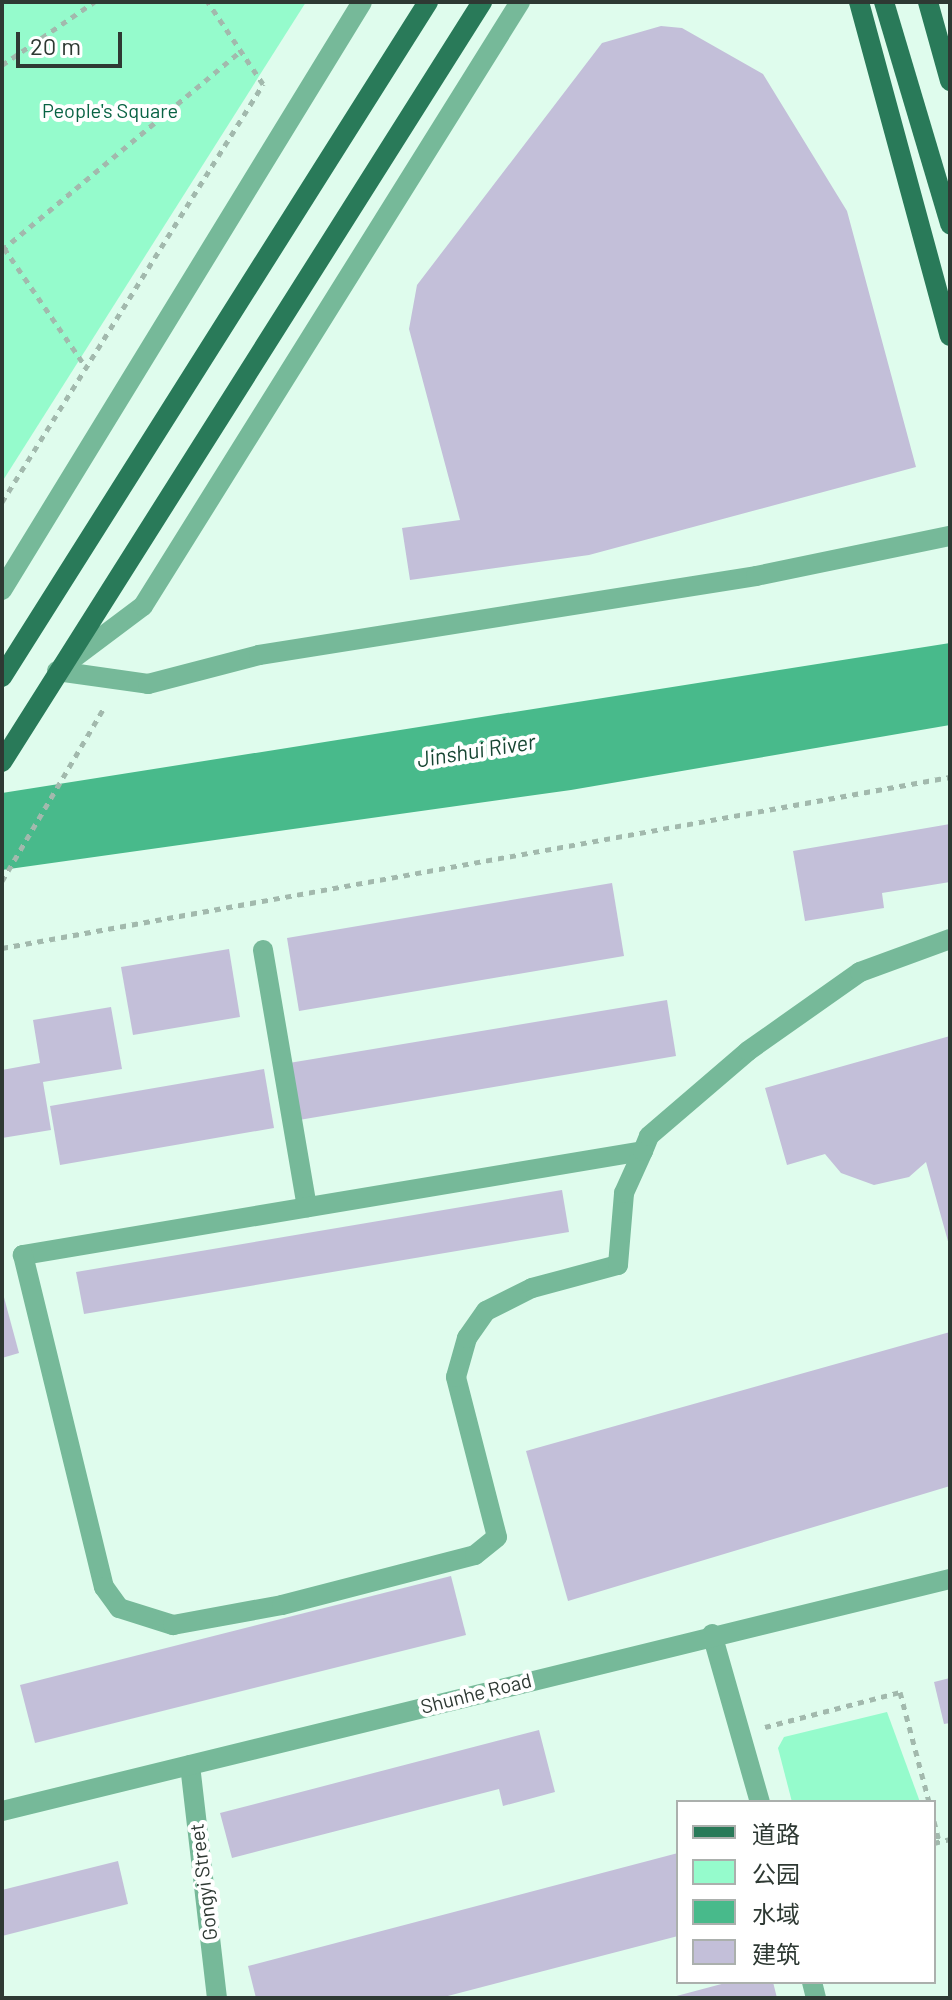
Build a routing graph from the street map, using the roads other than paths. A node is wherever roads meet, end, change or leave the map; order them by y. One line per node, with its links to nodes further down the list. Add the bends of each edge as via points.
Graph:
1 (362, 2): 12 (street)
2 (428, 2): 14 (main road)
3 (482, 2): 13 (main road)
4 (520, 2): 13 (street, via 143,606)
5 (859, 2): 10 (main road)
6 (884, 2): 9 (main road)
7 (928, 2): 8 (main road)
8 (950, 81)
9 (950, 224)
10 (950, 336)
11 (950, 536): 13 (street, via 756,576 259,655 148,684)
12 (2, 590)
13 (57, 671): 15 (main road)
14 (2, 677)
15 (2, 762)
16 (950, 939): 18 (street, via 860,972 797,1014 691,1098)
17 (263, 950): 19 (street)
18 (643, 1151): 19 (street); 19 (street, via 624,1193 618,1265 532,1288 486,1311 467,1338 456,1377 497,1537 475,1555 282,1605 173,1625 119,1608 104,1587 23,1255)
19 (307, 1207)
20 (950, 1579): 21 (street, Shunhe Road)
21 (712, 1634): 22 (street, Shunhe Road); 23 (street)
22 (190, 1765): 24 (street, Shunhe Road); 25 (street, Gongyi Street)
23 (759, 1800)
24 (2, 1811)
25 (217, 1998)

